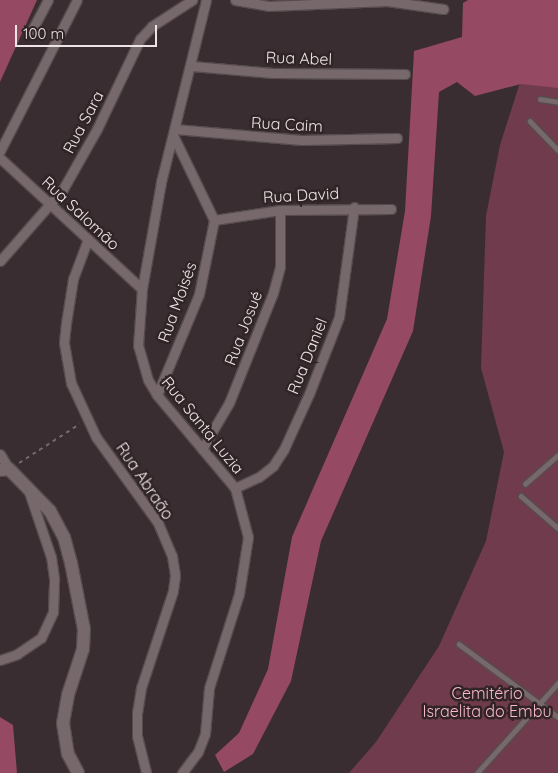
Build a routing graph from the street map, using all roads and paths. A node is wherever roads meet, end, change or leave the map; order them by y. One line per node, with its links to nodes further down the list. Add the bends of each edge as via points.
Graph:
1 (48, 0): 7 (street)
2 (77, 0): 16 (street)
3 (192, 0): 18 (street, Rua Sara, via 152,26 140,39 97,129)
4 (206, 0): 8 (street, Rua Santa Luzia)
5 (236, 0): 6 (street, via 276,6 387,1)
6 (442, 9)
7 (32, 30)
8 (192, 66): 9 (street, Rua Abel, via 273,73); 13 (street, Rua Santa Luzia)
9 (405, 74)
10 (540, 99): 11 (lane)
11 (558, 102)
12 (530, 121): 15 (lane)
13 (174, 132): 14 (street, Rua Caim, via 302,140); 22 (street); 25 (street, Rua Santa Luzia, via 160,182)
14 (397, 138)
15 (558, 150)
16 (0, 151)
17 (0, 158): 18 (street, Rua Salomão)
18 (52, 206): 23 (street, Rua Salomão); 24 (street, Rua Sara)
19 (354, 207): 20 (street, Rua David); 21 (street, Rua David); 34 (street, Rua Daniel, via 339,316 293,431 272,466 259,477)
20 (391, 209)
21 (280, 210): 22 (street, Rua David); 28 (street, Rua Josué, via 280,266 273,293 229,403)
22 (214, 220): 26 (street, Rua Moisés, via 199,294)
23 (88, 239): 25 (street, Rua Salomão); 27 (street, Rua Abraão, via 73,279 64,343 71,382)
24 (0, 262)
25 (142, 289): 26 (street, Rua Santa Luzia, via 138,346 148,380)
26 (157, 395): 28 (street, Rua Santa Luzia)
27 (86, 420): 31 (path); 43 (street, Rua Abraão, via 150,509 172,556 173,591 141,688 137,712 137,736)
28 (202, 449): 34 (street, Rua Santa Luzia)
29 (0, 454): 31 (street)
30 (558, 455): 32 (lane)
31 (5, 470): 33 (main road)
32 (525, 484)
33 (27, 486): 38 (street, via 51,557 53,612 41,638 17,654); 42 (main road, via 50,511 64,538 78,594 84,629 83,649 63,723 68,754)
34 (234, 488): 44 (street, Rua Santa Luzia, via 248,537 245,564 239,594 209,688 205,734 198,752)
35 (521, 496): 36 (lane)
36 (558, 528)
37 (459, 644): 40 (lane)
38 (0, 660)
39 (558, 683): 40 (lane)
40 (538, 701): 41 (lane); 45 (lane)
41 (558, 717)
42 (78, 773)
43 (146, 773)
44 (182, 773)
45 (477, 773)

